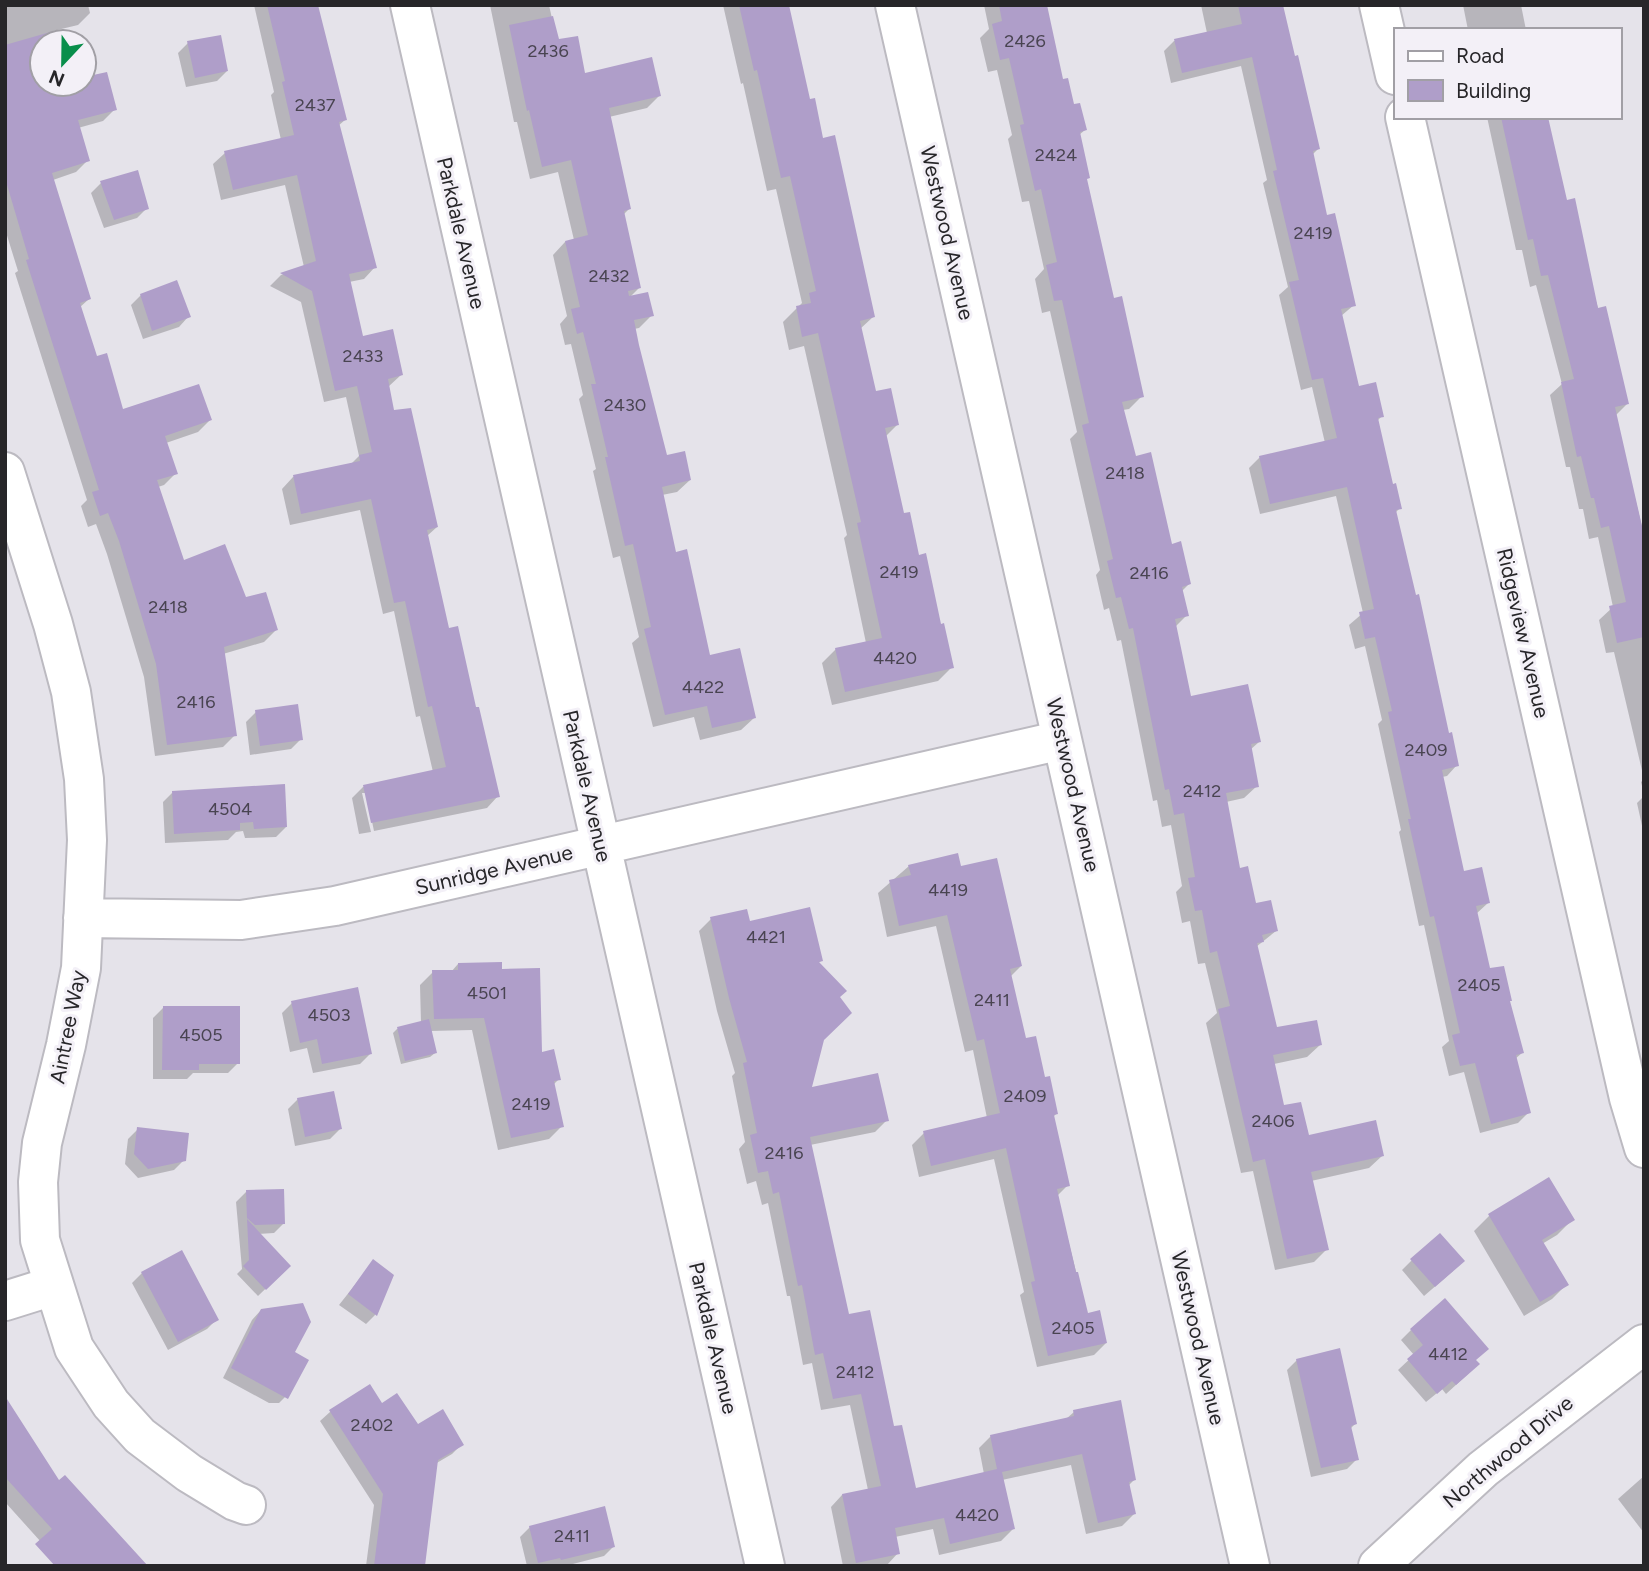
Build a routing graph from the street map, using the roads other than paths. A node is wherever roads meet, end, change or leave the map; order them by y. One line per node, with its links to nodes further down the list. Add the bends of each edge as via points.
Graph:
1 (410, 5): 9 (street, Parkdale Avenue)
2 (895, 5): 8 (street, Westwood Avenue)
3 (1380, 5): 4 (street)
4 (1394, 70)
5 (1405, 119): 11 (street, Ridgeview Avenue, via 1622,1071)
6 (5, 472): 7 (street, Aintree Way)
7 (12, 520): 10 (street, Aintree Way, via 53,624 71,692 84,779)
8 (1062, 740): 9 (street, Sunridge Avenue); 17 (street, Westwood Avenue)
9 (600, 846): 10 (street, Sunridge Avenue, via 335,906 241,920); 16 (street, Parkdale Avenue)
10 (83, 918): 12 (street, Aintree Way, via 80,968 42,1143 38,1182 40,1240)
11 (1644, 1148)
12 (53, 1286): 13 (street); 15 (street, Aintree Way, via 74,1348 111,1404 140,1436 189,1473)
13 (5, 1301)
14 (1644, 1344): 18 (street, Northwood Drive, via 1483,1469)
15 (246, 1505)
16 (765, 1566)
17 (1250, 1566)
18 (1378, 1566)

